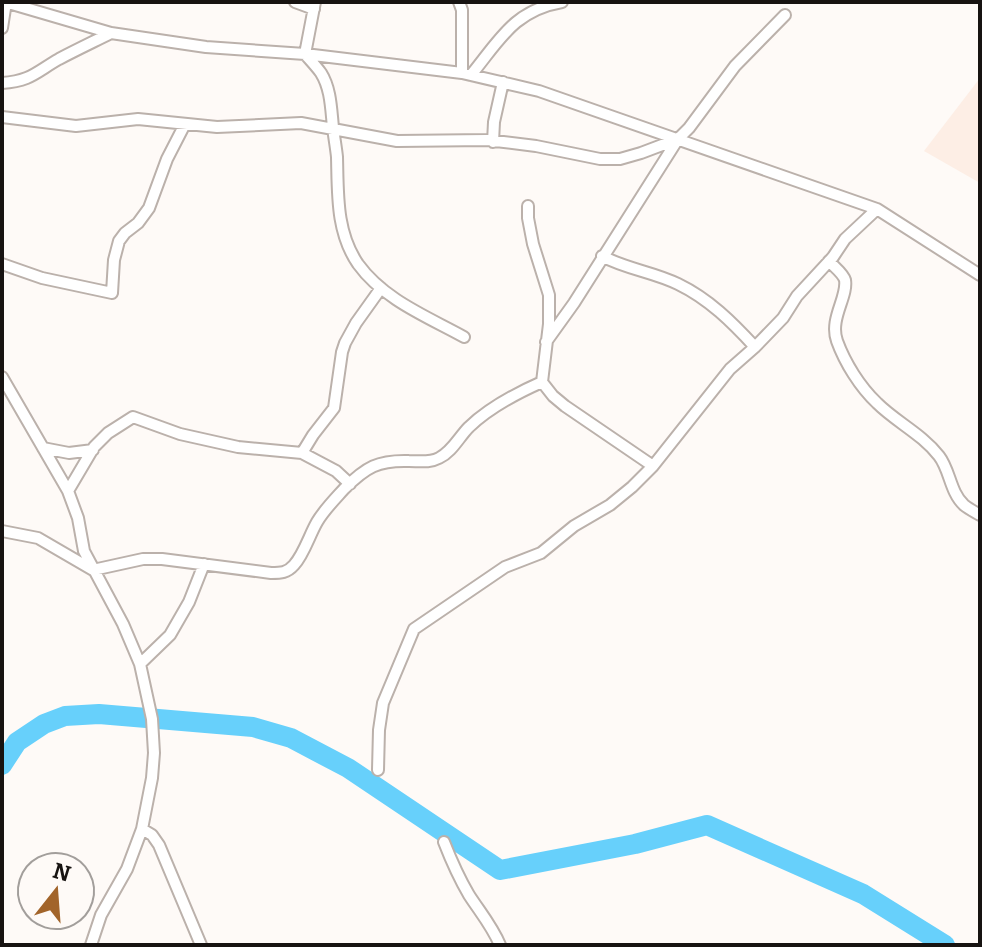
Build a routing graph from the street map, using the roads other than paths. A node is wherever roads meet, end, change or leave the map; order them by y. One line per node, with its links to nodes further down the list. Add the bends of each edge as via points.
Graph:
1 (6, 2): 7 (street); 8 (street)
2 (295, 2): 5 (street)
3 (459, 2): 10 (street)
4 (562, 2): 10 (street, via 514,22)
5 (315, 5): 9 (street)
6 (785, 15): 16 (street, via 735,66)
7 (2, 28)
8 (111, 33): 9 (street); 12 (street, via 30,78)
9 (305, 54): 10 (street); 15 (street, via 321,73 330,96)
10 (467, 74): 11 (street)
11 (503, 82): 16 (street); 17 (street)
12 (2, 83)
13 (2, 117): 14 (street, via 76,126 138,119)
14 (185, 124): 15 (street, via 292,123); 22 (street, via 149,208 119,241 112,293)
15 (333, 129): 17 (street, via 397,141); 24 (street, via 341,225 359,265)
16 (678, 139): 17 (street, via 620,159); 19 (street); 20 (street)
17 (493, 142)
18 (528, 206): 26 (street, via 549,295)
19 (877, 209): 21 (street); 23 (street)
20 (602, 256): 26 (street); 27 (street, via 678,283 718,309)
21 (829, 261): 27 (street); 36 (street, via 845,282 835,325 844,358 877,404 939,455 956,495)
22 (2, 264)
23 (980, 275)
24 (381, 288): 25 (street); 32 (street, via 345,343 334,408)
25 (464, 337)
26 (546, 342): 29 (street)
27 (755, 347): 33 (street, via 730,369)
28 (2, 377): 30 (street)
29 (542, 382): 33 (street, via 565,406); 34 (street, via 470,426 444,456 376,463)
30 (43, 448): 31 (street); 35 (street)
31 (93, 450): 32 (street, via 133,417 238,447); 35 (street)
32 (302, 453): 34 (street)
33 (653, 466): 41 (street, via 610,505 541,553 505,567 414,629 383,703)
34 (350, 484): 38 (street, via 323,513 294,565 284,572)
35 (68, 491): 39 (street)
36 (980, 515)
37 (2, 531): 39 (street, via 38,538)
38 (204, 564): 39 (street, via 143,559); 40 (street, via 170,635)
39 (93, 570): 40 (street)
40 (140, 664): 42 (street, via 154,753)
41 (378, 770)
42 (142, 829): 44 (street); 45 (street, via 159,845)
43 (444, 842): 46 (street)
44 (91, 945)
45 (201, 945)
46 (500, 945)

